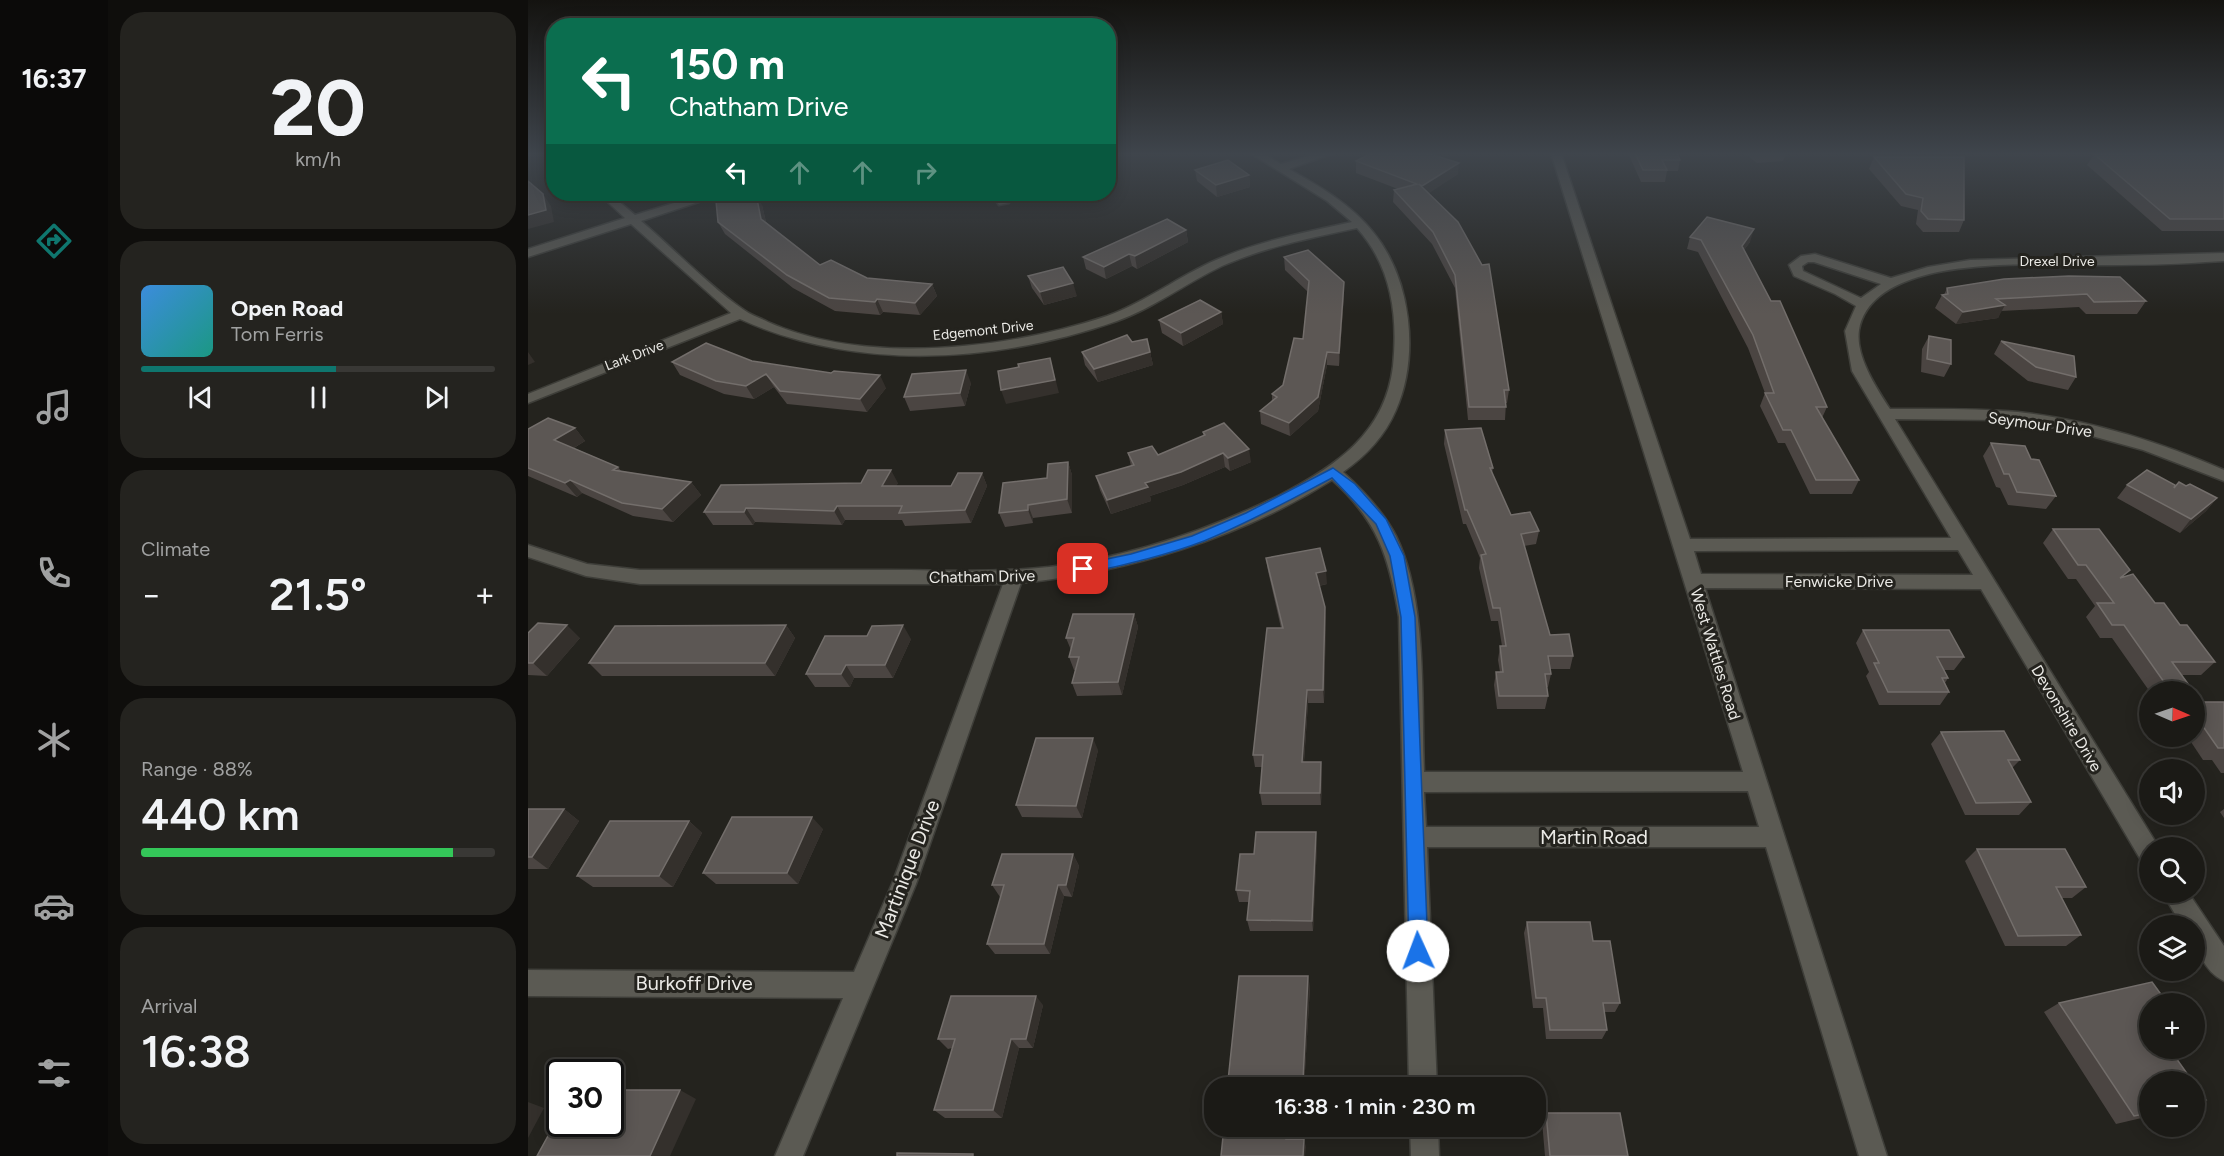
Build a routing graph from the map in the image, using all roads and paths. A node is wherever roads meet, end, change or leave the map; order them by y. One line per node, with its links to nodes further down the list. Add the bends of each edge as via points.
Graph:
1 (620, 207): 5 (street, Edgemont Drive)
2 (672, 207): 5 (street)
3 (1340, 207): 6 (street, Chatham Drive)
4 (1573, 207): 19 (street, West Wattles Road)
5 (634, 219): 7 (street); 13 (street, Edgemont Drive)
6 (1359, 224): 13 (street, Edgemont Drive, via 1253,250 1116,317 1074,331 1005,345 925,351 837,346 769,328); 16 (street, Chatham Drive, via 1382,253 1398,294 1400,375 1397,392 1377,431)
7 (528, 253)
8 (2224, 257): 9 (street, Drexel Drive)
9 (2207, 259): 10 (street); 11 (street, Drexel Drive, via 1965,263 1924,270)
10 (2224, 272)
11 (1892, 283): 12 (street, Drexel Drive); 12 (street, via 1815,258 1795,265 1805,278)
12 (1863, 305): 15 (street, via 1854,322 1853,355)
13 (740, 314): 14 (street, Lark Drive)
14 (528, 399)
15 (1884, 414): 17 (street, Seymour Drive, via 1983,415 2057,423 2147,446); 18 (street)
16 (1333, 472): 21 (street, Chatham Drive, via 1197,539 1083,569); 25 (street, via 1382,522 1397,556 1408,617)
17 (2224, 476)
18 (1962, 544): 19 (street); 23 (street)
19 (1683, 545): 22 (street, West Wattles Road)
20 (528, 551): 21 (street, Chatham Drive, via 586,570 640,577)
21 (1014, 578): 32 (street, Martinique Drive, via 904,884)
22 (1694, 581): 23 (street, Fenwicke Drive); 24 (street, West Wattles Road)
23 (1985, 582): 28 (street, Devonshire Drive)
24 (1756, 781): 25 (street); 27 (street, West Wattles Road)
25 (1413, 782): 26 (street)
26 (1414, 837): 27 (street, Martin Road); 33 (street)
27 (1774, 837): 37 (street, West Wattles Road)
28 (2140, 837)
29 (2181, 903): 30 (street)
30 (2224, 968)
31 (528, 983): 32 (street, Burkoff Drive)
32 (860, 985): 35 (street, Martinique Drive)
33 (1423, 1077)
34 (1424, 1137): 36 (street)
35 (789, 1156)
36 (1425, 1156)
37 (1874, 1156)

